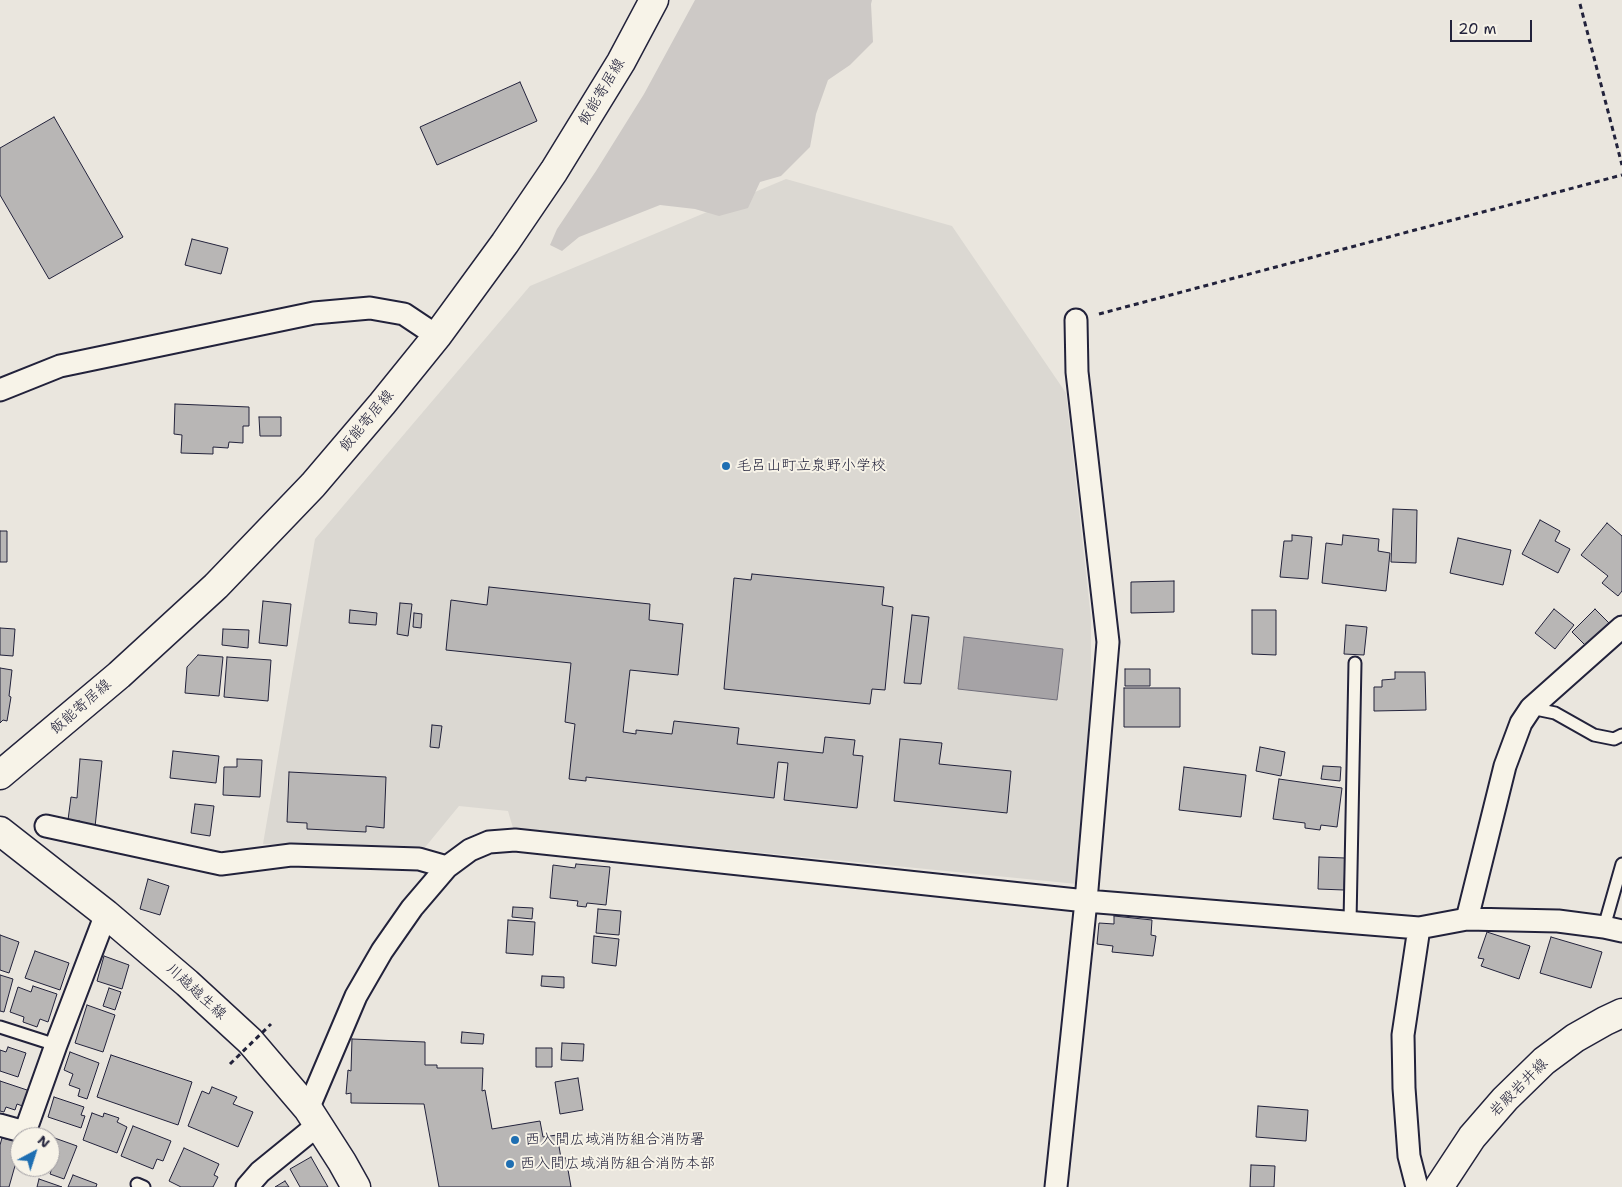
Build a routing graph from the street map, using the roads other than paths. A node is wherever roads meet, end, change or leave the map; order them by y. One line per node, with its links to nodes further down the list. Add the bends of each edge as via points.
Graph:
1 (654, 0): 3 (main road, 飯能寄居線, via 621,62 554,171)
2 (1076, 320): 14 (street, via 1077,372 1108,642)
3 (437, 336): 4 (street, via 404,314 370,308 314,314 60,366); 9 (main road, 飯能寄居線, via 313,485 216,586 119,675)
4 (0, 390)
5 (1622, 626): 7 (street)
6 (1355, 663): 17 (lane)
7 (1531, 708): 8 (lane, via 1555,713 1594,736 1614,739); 16 (street, via 1521,723 1505,766)
8 (1622, 735)
9 (0, 775)
10 (46, 826): 13 (street, via 221,864 291,855 419,859)
11 (0, 830): 15 (main road, 川越越生線)
12 (1622, 864): 19 (lane)
13 (446, 867): 14 (street, via 470,850 489,842 515,840); 23 (street, via 412,908 356,996)
14 (1086, 901): 17 (street); 27 (street)
15 (106, 914): 22 (street); 23 (main road, 川越越生線, via 250,1041)
16 (1467, 919): 18 (street); 19 (street, via 1558,921)
17 (1350, 922): 18 (street)
18 (1419, 928): 28 (street, via 1402,1035 1409,1156)
19 (1613, 929)
20 (1622, 1013): 29 (main road, 岩殿岩井線, via 1575,1038 1544,1061 1472,1137)
21 (0, 1027): 22 (lane)
22 (56, 1044): 24 (street, via 25,1132)
23 (313, 1116): 25 (street); 26 (main road, 川越越生線)
24 (0, 1125)
25 (247, 1187)
26 (356, 1187)
27 (1056, 1187)
28 (1417, 1187)
29 (1439, 1187)

